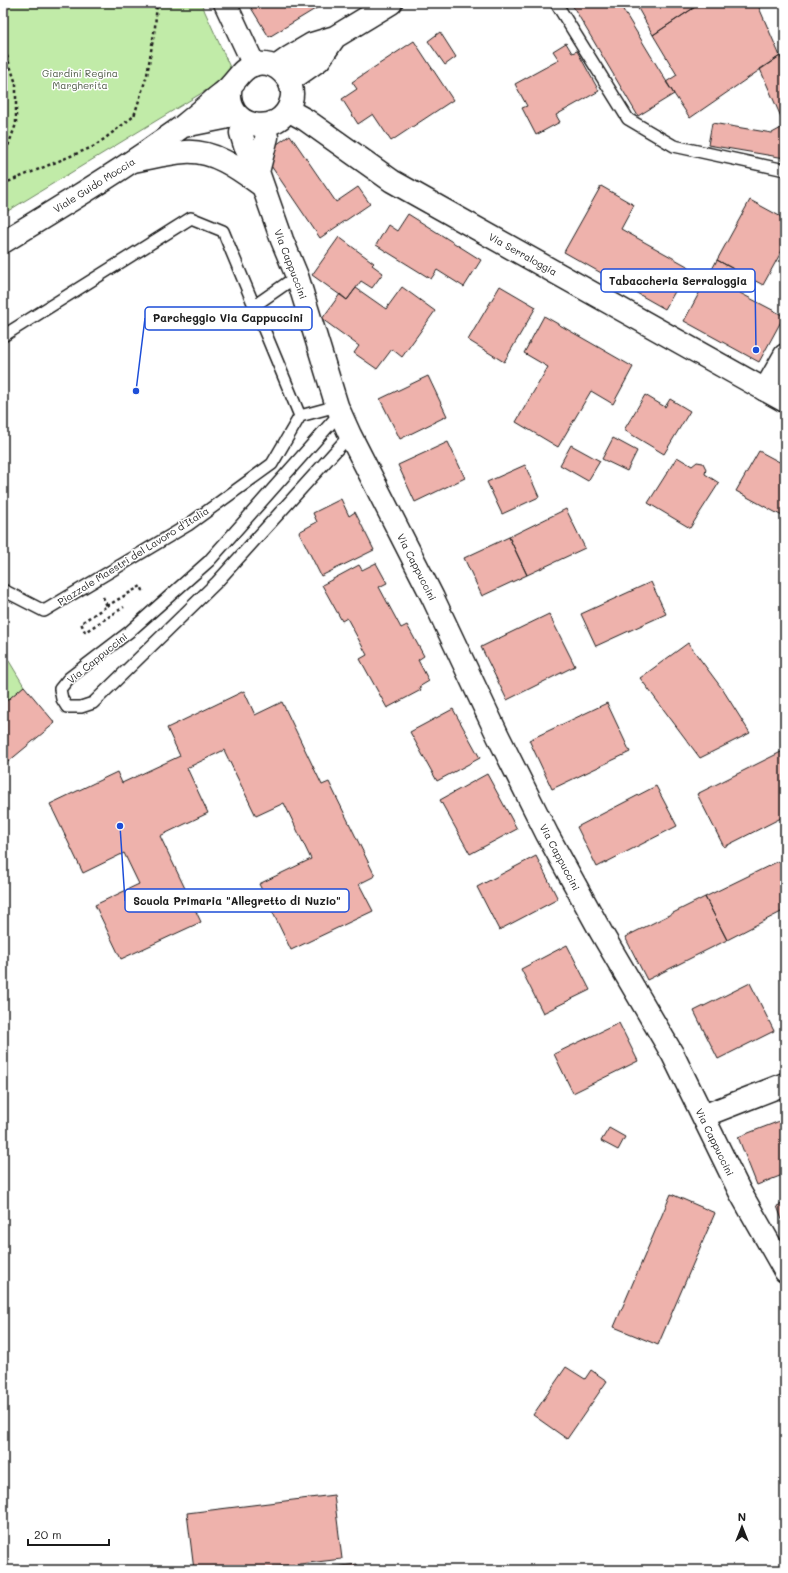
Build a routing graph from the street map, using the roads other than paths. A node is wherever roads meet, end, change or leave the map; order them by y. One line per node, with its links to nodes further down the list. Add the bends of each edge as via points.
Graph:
1 (225, 3): 4 (street)
2 (391, 3): 5 (street, via 335,37 312,44 290,57)
3 (556, 3): 11 (lane, via 628,119 674,146)
4 (254, 65): 5 (street, via 265,64); 6 (street, Viale Guido Moccia, via 238,75)
5 (282, 74): 7 (street, via 292,92)
6 (231, 85): 8 (street, via 229,94); 9 (street, Viale Guido Moccia)
7 (288, 110): 8 (street, Viale Guido Moccia, via 270,124); 18 (street, Via Serraloggia, via 392,180)
8 (247, 119): 9 (street, Viale Guido Moccia, via 224,118); 12 (street, Via Cappuccini, via 241,133)
9 (183, 126): 10 (street, Viale Guido Moccia)
10 (133, 161): 12 (street, via 186,152 200,153 224,161); 13 (street, Viale Guido Moccia)
11 (785, 170)
12 (260, 179): 14 (street, Via Cappuccini)
13 (3, 242)
14 (297, 276): 15 (lane); 20 (street, Via Cappuccini)
15 (254, 306): 16 (lane, via 223,231 191,218); 21 (lane)
16 (3, 336)
17 (785, 355): 18 (street)
18 (765, 390): 19 (street, Via Serraloggia)
19 (785, 401)
20 (339, 410): 21 (lane); 22 (street, Via Cappuccini); 22 (lane, Via Cappuccini, via 209,561 129,632 69,678 60,688 67,707 81,707 93,702 217,582)
21 (300, 416): 23 (lane, Piazzale Maestri del Lavoro d'Italia, via 272,464 188,525 44,611)
22 (350, 435): 25 (street, Via Cappuccini, via 433,598 547,834 672,1055)
23 (3, 590)
24 (785, 1084): 25 (street)
25 (702, 1116): 26 (street, Via Cappuccini, via 740,1192)
26 (785, 1271)

